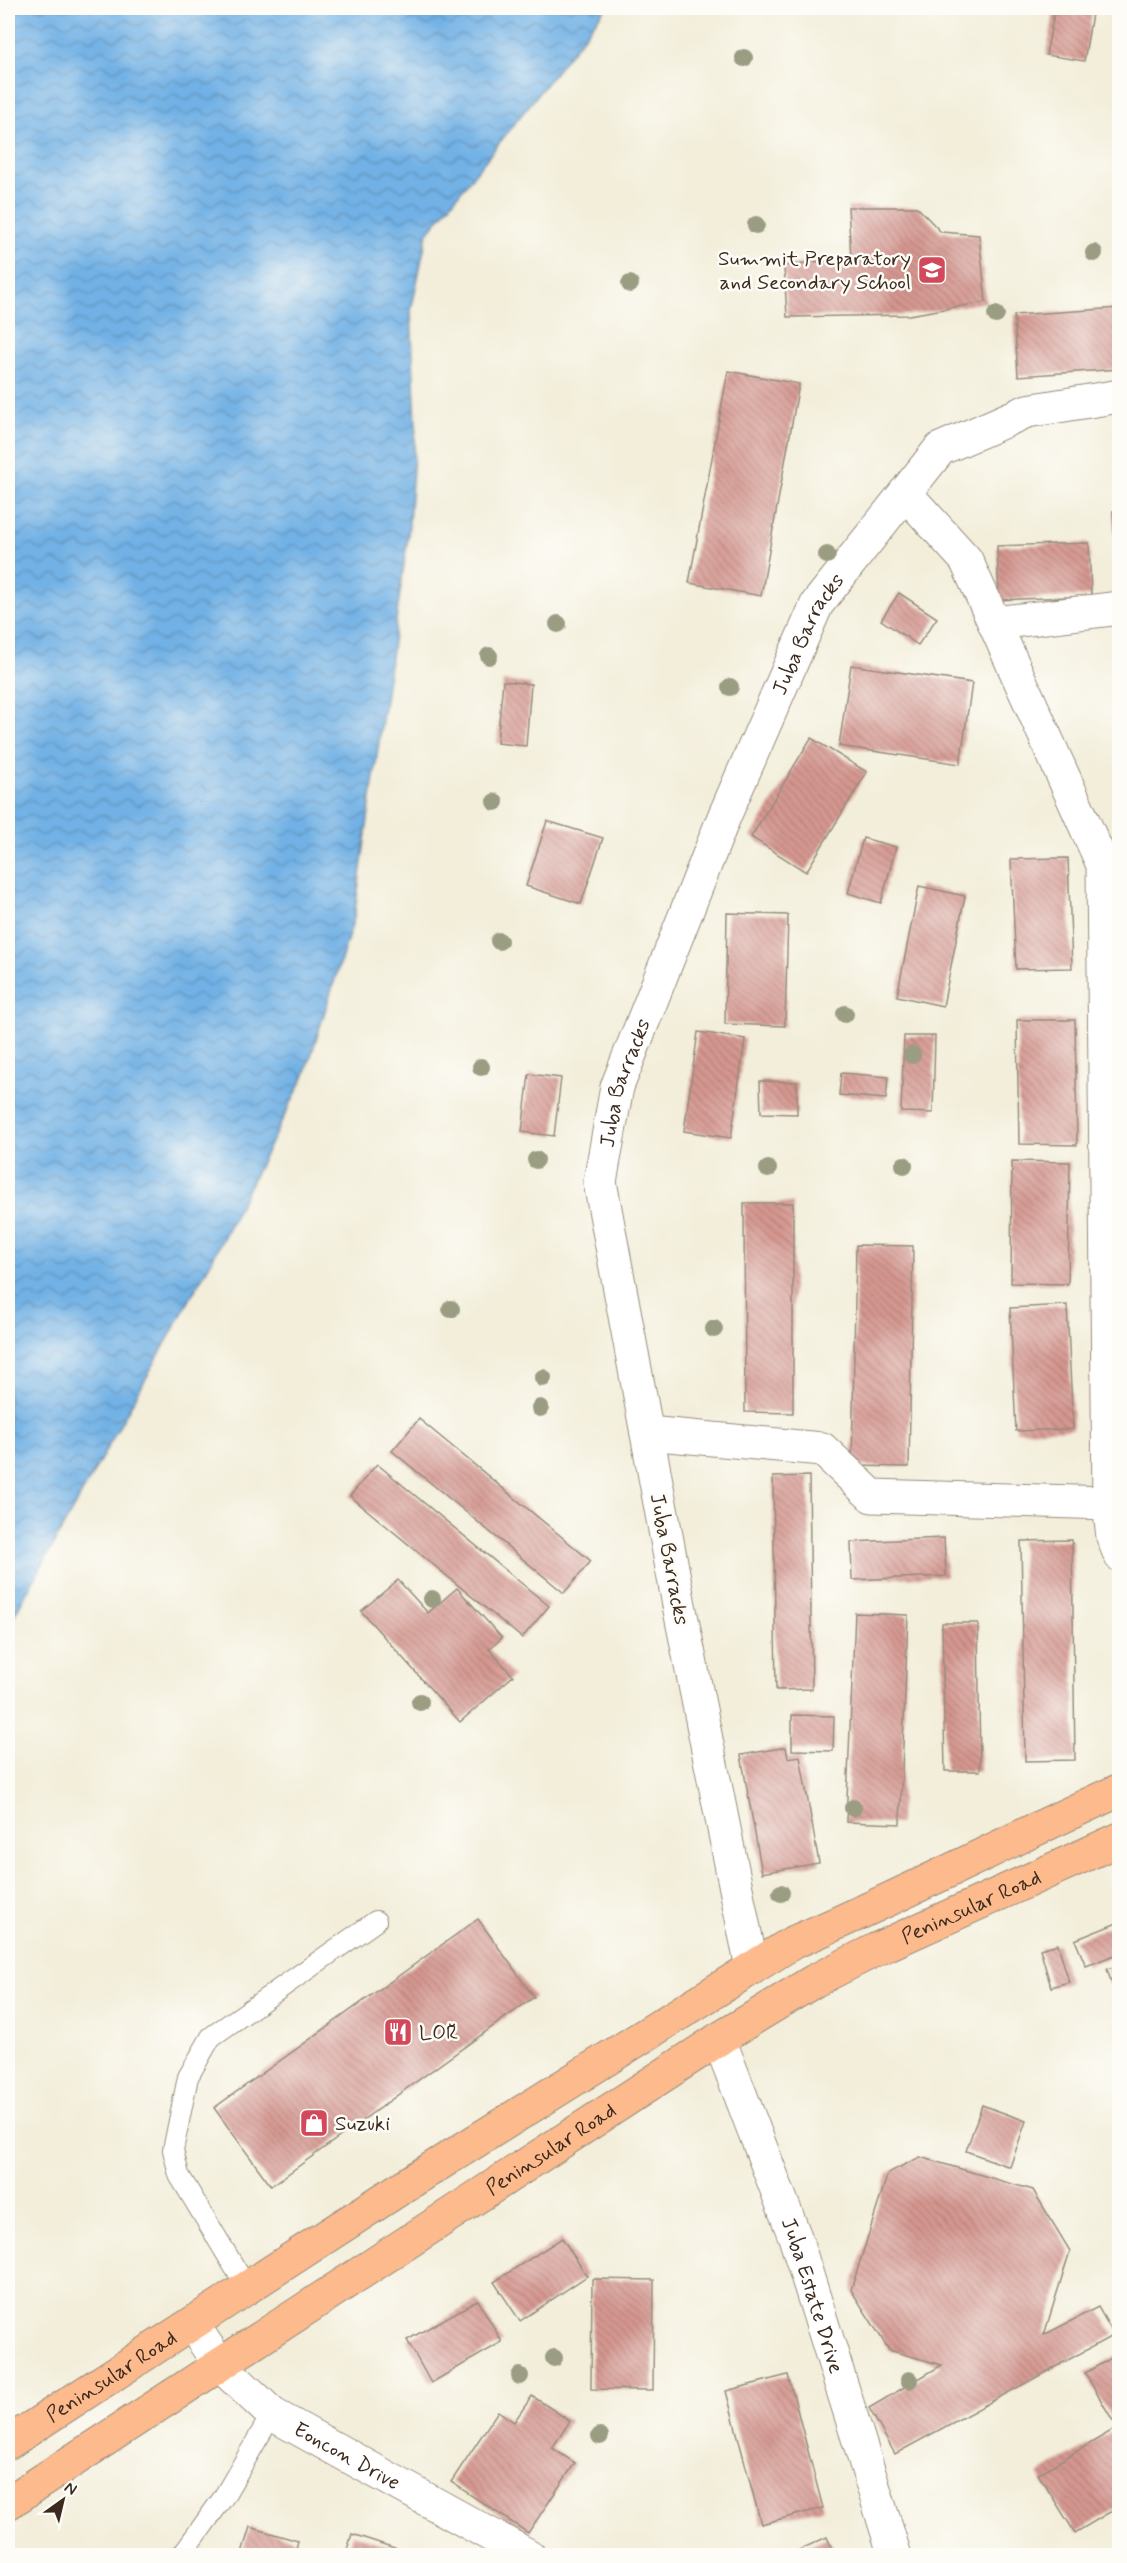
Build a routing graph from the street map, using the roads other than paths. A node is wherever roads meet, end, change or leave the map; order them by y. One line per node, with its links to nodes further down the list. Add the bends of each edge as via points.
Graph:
1 (1119, 396): 2 (street, Juba Barracks, via 1027,411 940,449)
2 (905, 493): 4 (street, via 966,560); 5 (street, Juba Barracks, via 817,604 724,817 617,1087 600,1182)
3 (1119, 608): 4 (street)
4 (995, 623): 6 (street, via 1103,865)
5 (646, 1433): 7 (street, via 822,1449 872,1496); 12 (street, Juba Barracks)
6 (1114, 1437): 7 (street)
7 (1109, 1503): 8 (street)
8 (1119, 1555)
9 (1119, 1790): 12 (main road, Peninsular Road, via 792,1943)
10 (1119, 1839): 13 (main road, Peninsular Road, via 875,1950 814,1981)
11 (376, 1921): 14 (lane, via 211,2037 188,2077 173,2150 179,2175)
12 (752, 1968): 14 (main road, Peninsular Road)
13 (719, 2039): 16 (main road, Peninsular Road); 22 (street, Juba Estate Drive, via 795,2237)
14 (248, 2288): 15 (main road, Peninsular Road)
15 (192, 2324): 16 (street, Eoncon Drive); 18 (main road, Peninsular Road)
16 (220, 2365): 17 (street, Eoncon Drive); 19 (main road, Peninsular Road)
17 (272, 2414): 20 (lane, via 223,2498); 21 (street, Eoncon Drive)
18 (8, 2444)
19 (8, 2503)
20 (181, 2556)
21 (529, 2556)
22 (895, 2556)

